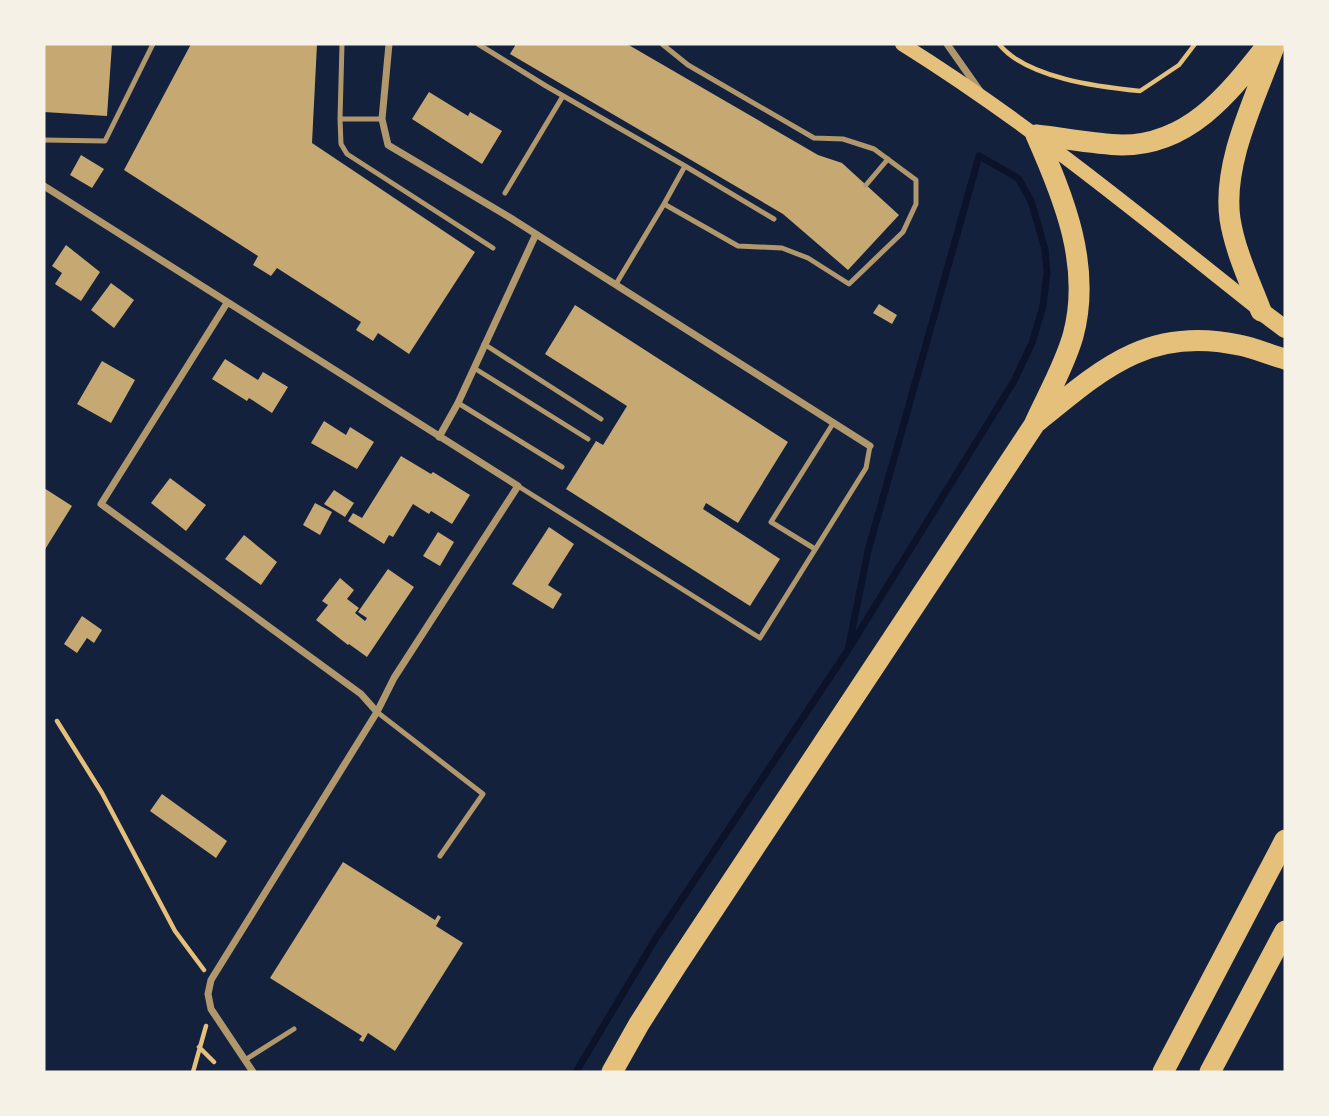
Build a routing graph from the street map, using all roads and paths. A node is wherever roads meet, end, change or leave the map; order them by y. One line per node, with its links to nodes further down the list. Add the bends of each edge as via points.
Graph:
1 (153, 44): 17 (lane, via 105,141)
2 (342, 44): 14 (lane)
3 (390, 44): 15 (street)
4 (478, 44): 12 (lane)
5 (662, 44): 18 (lane, via 688,65 814,138 843,139 874,149)
6 (902, 44): 13 (main road)
7 (947, 44): 13 (street)
8 (999, 44): 9 (path, via 1011,57 1055,75 1140,91 1179,65)
9 (1195, 44)
10 (1268, 44): 16 (highway, via 1216,106 1174,134 1123,145)
11 (1275, 44): 29 (highway, via 1236,152 1229,192 1231,224)
12 (563, 96): 19 (lane); 22 (lane)
13 (985, 98): 16 (main road)
14 (340, 119): 15 (lane); 26 (lane, via 341,144 347,154)
15 (383, 119): 25 (street, via 388,145)
16 (1036, 135): 29 (main road); 37 (highway, via 1071,226 1080,295 1065,359)
17 (44, 140)
18 (887, 159): 20 (lane); 23 (lane, via 916,180 916,204 903,232 849,284 782,248 738,246)
19 (685, 166): 23 (lane); 24 (lane)
20 (866, 185)
21 (44, 186): 28 (street)
22 (505, 193)
23 (664, 204): 27 (lane)
24 (774, 219)
25 (536, 234): 27 (street); 31 (street)
26 (493, 248)
27 (616, 284): 36 (street)
28 (227, 303): 38 (street); 44 (street, via 101,504 361,694)
29 (1261, 311): 30 (main road)
30 (1285, 330)
31 (484, 344): 33 (street); 35 (lane)
32 (1285, 359): 37 (highway, via 1242,345 1206,340 1147,347 1090,378)
33 (474, 368): 34 (street); 39 (lane)
34 (458, 403): 38 (street); 41 (lane)
35 (601, 419)
36 (834, 422): 40 (street); 43 (lane, via 771,522)
37 (1034, 425): 57 (highway, via 676,966)
38 (439, 438): 42 (street)
39 (588, 439)
40 (870, 446): 43 (lane, via 866,468)
41 (562, 467)
42 (518, 486): 43 (lane, via 760,638); 44 (street, via 394,678)
43 (816, 549)
44 (377, 712): 47 (lane, via 483,794); 49 (street)
45 (57, 721): 49 (path, via 102,793 175,931)
46 (1285, 840): 58 (highway)
47 (440, 856)
48 (1285, 931): 59 (highway)
49 (211, 980): 50 (street)
50 (211, 1009): 52 (path); 53 (street)
51 (294, 1029): 53 (lane)
52 (199, 1047): 54 (path); 55 (path)
53 (245, 1060): 56 (street)
54 (214, 1062)
55 (193, 1072)
56 (253, 1072)
57 (612, 1072)
58 (1163, 1072)
59 (1210, 1072)

